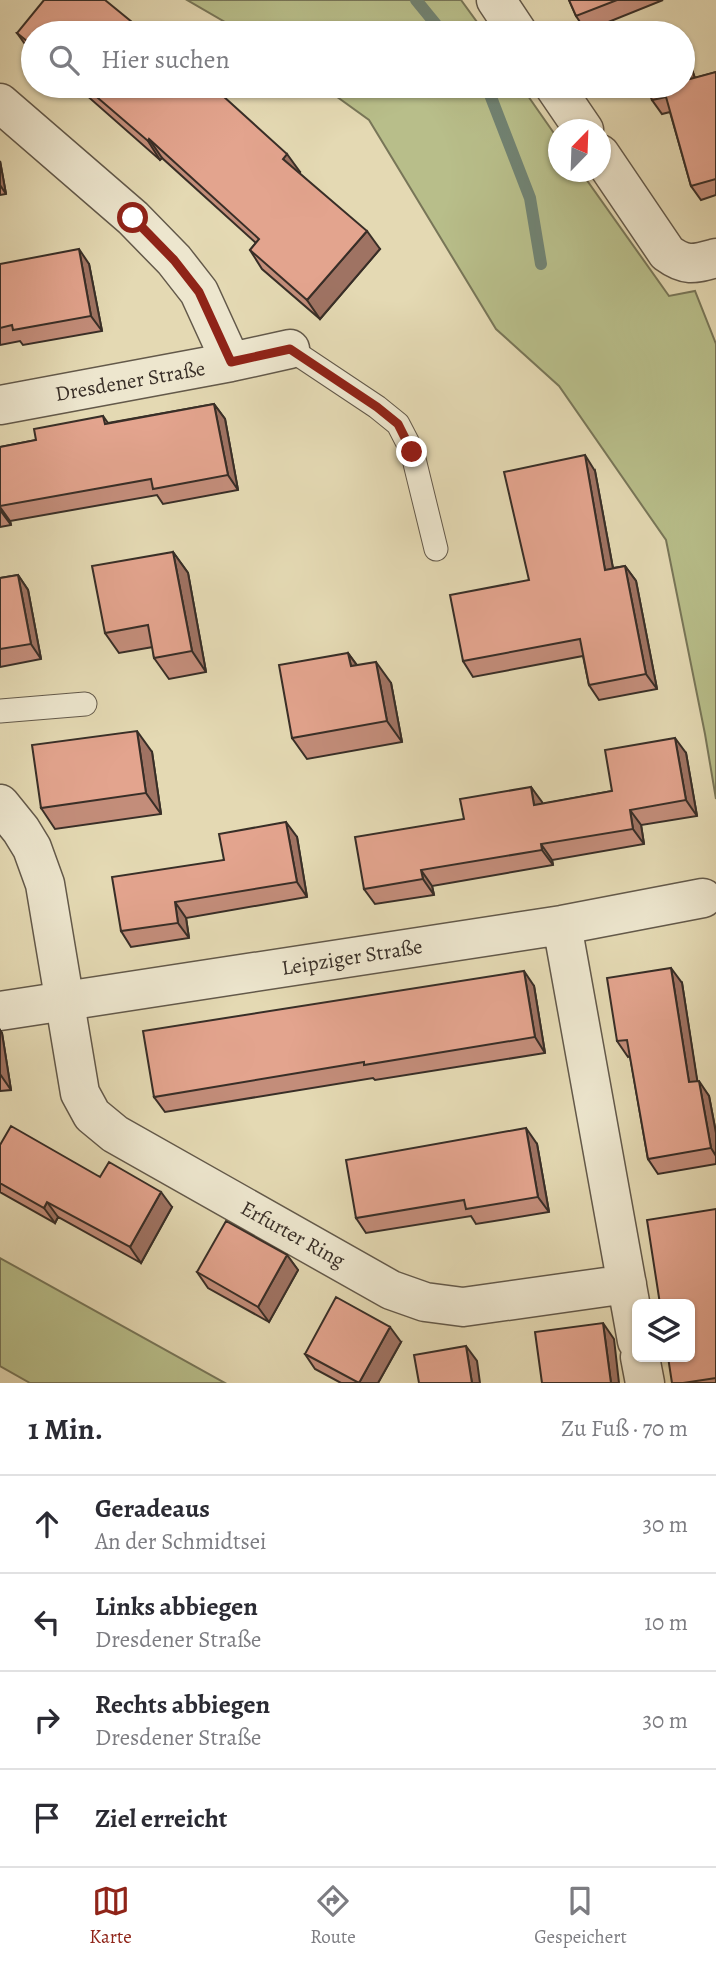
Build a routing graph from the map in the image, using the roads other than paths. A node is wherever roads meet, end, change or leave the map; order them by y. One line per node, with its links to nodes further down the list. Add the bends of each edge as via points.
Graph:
1 (496, 0): 2 (street)
2 (511, 21)
3 (562, 98): 5 (street)
4 (0, 103): 9 (street, via 133,218 174,260 199,292)
5 (576, 119)
6 (611, 170): 7 (street, via 667,253)
7 (698, 260)
8 (290, 349): 9 (street, Dresdener Straße); 11 (lane, Dresdener Straße, via 398,424 412,452)
9 (231, 362): 10 (street, Dresdener Straße)
10 (0, 405)
11 (436, 549)
12 (85, 704): 13 (lane)
13 (0, 711)
14 (0, 804): 17 (street, via 37,859)
15 (703, 898): 16 (street, Leipziger Straße)
16 (562, 925): 17 (street, Leipziger Straße); 19 (street)
17 (64, 1002): 18 (street, Leipziger Straße); 19 (street, Erfurter Ring, via 80,1093 92,1115 115,1134 391,1290 425,1302 464,1307)
18 (0, 1011)
19 (626, 1284): 20 (street)
20 (632, 1315)
21 (641, 1362): 22 (street)
22 (645, 1383)

